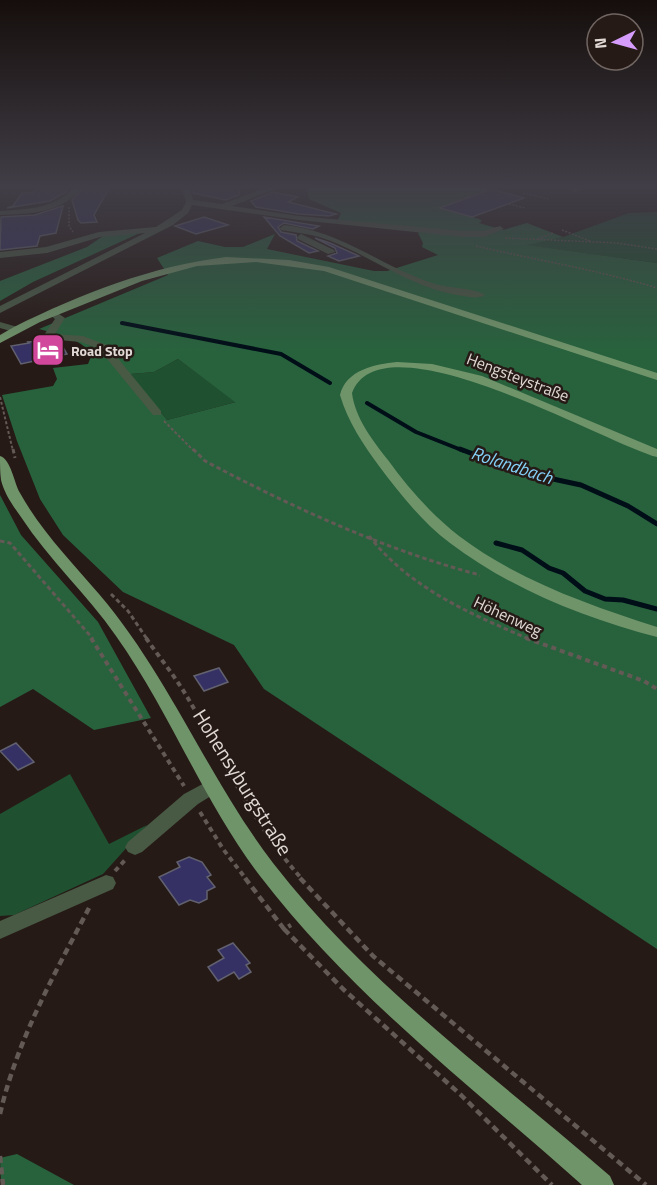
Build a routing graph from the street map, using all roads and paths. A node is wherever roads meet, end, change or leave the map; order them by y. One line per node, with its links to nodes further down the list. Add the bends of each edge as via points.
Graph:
1 (73, 241): 11 (street, via 47,250)
2 (136, 241): 14 (street)
3 (310, 241): 10 (street)
4 (339, 241): 13 (street, via 431,286)
5 (561, 241): 7 (path)
6 (591, 241): 7 (path)
7 (595, 243): 9 (path)
8 (474, 246): 12 (path, via 611,274)
9 (657, 249)
10 (331, 252)
11 (0, 255)
12 (657, 288)
13 (480, 295)
14 (0, 310)
15 (53, 314): 17 (main road); 18 (main road, via 170,268 241,258 291,261); 19 (street, via 60,318 51,337 82,339 103,347)
16 (0, 325): 17 (street)
17 (6, 335)
18 (657, 377)
19 (157, 413): 22 (path, via 205,461 299,507)
20 (657, 453): 24 (main road, Hengsteystraße, via 464,373 410,365 380,368 358,376 346,395 377,455 411,498 454,539)
21 (0, 460): 27 (main road, Hohensyburgstraße, via 19,506 142,660)
22 (368, 534): 24 (path, via 430,562 464,572); 26 (path, Höhenweg, via 375,548 390,561 466,611)
23 (0, 541): 28 (path, via 10,543 95,642)
24 (507, 574): 25 (main road, Hengsteystraße, via 560,599)
25 (657, 632)
26 (657, 689)
27 (212, 786): 28 (street); 38 (main road, Hohensyburgstraße, via 267,870 347,962)
28 (191, 799): 29 (street)
29 (135, 847): 30 (path)
30 (106, 883): 33 (street); 34 (path, via 79,928 13,1064)
31 (326, 907): 39 (path, via 373,956)
32 (284, 929): 37 (path, via 329,978 449,1083)
33 (0, 930)
34 (0, 1114)
35 (0, 1156): 36 (path)
36 (3, 1185)
37 (552, 1185)
38 (601, 1185)
39 (646, 1185)

